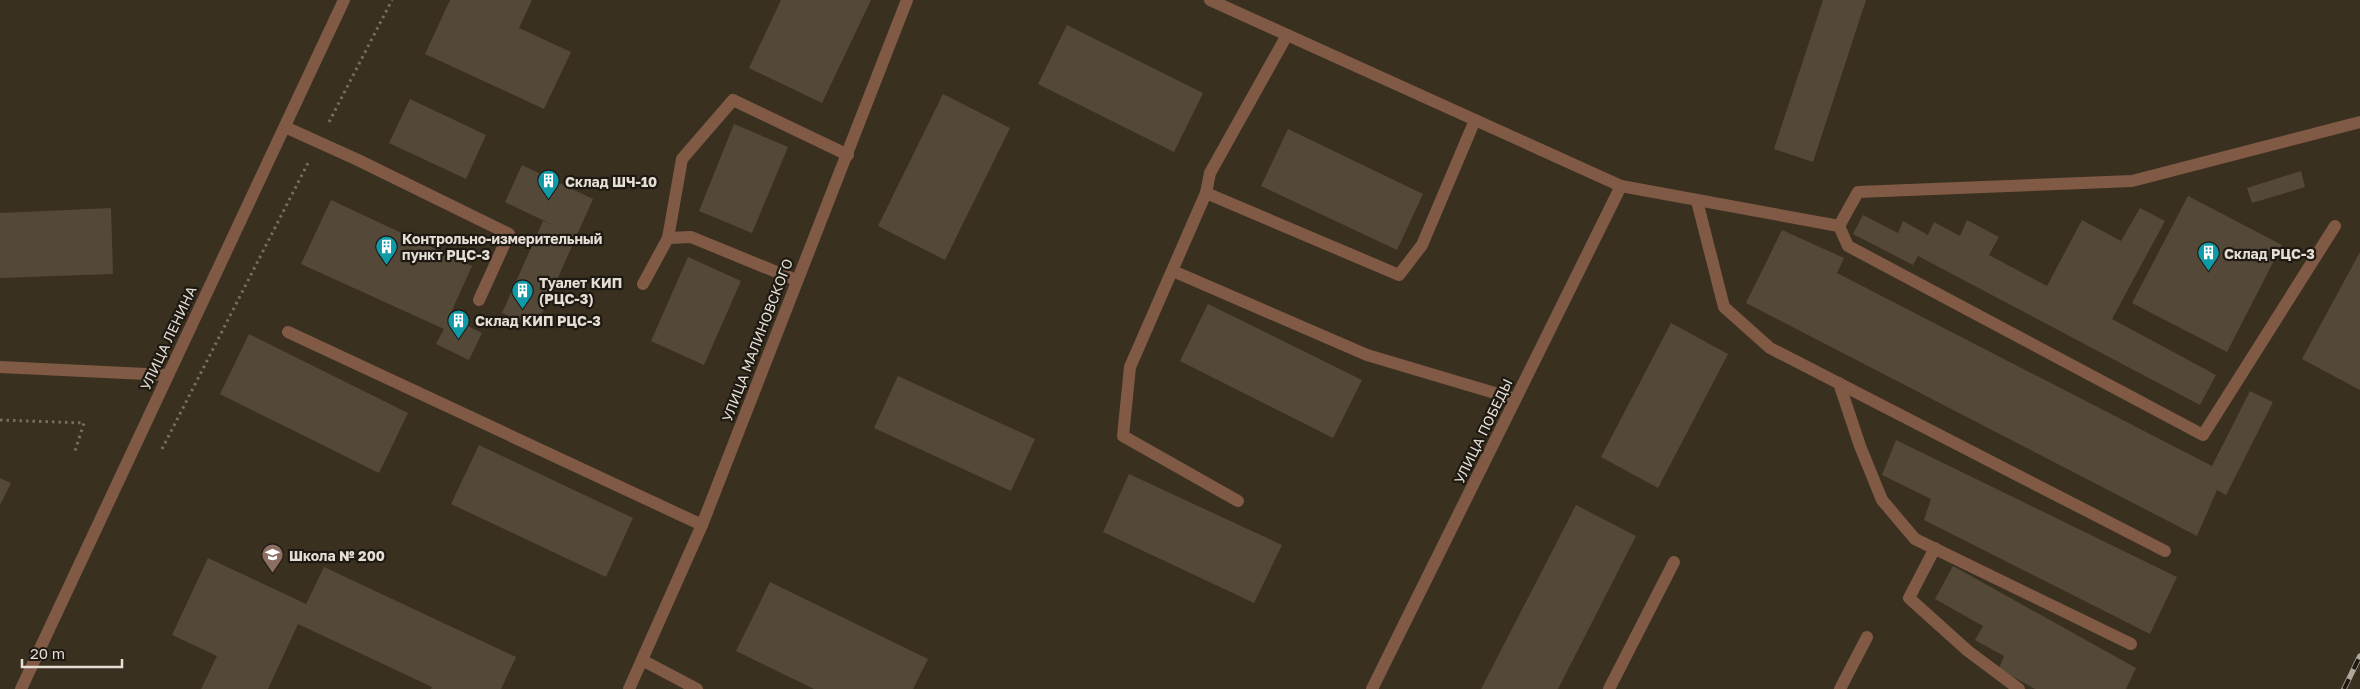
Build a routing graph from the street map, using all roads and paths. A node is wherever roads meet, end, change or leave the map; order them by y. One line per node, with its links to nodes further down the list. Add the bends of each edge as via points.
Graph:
1 (344, 0): 8 (street, УЛИЦА ЛЕНИНА)
2 (392, 0): 9 (path)
3 (907, 0): 10 (street, УЛИЦА МАЛИНОВСКОГО)
4 (1210, 0): 5 (street)
5 (1287, 35): 6 (street); 12 (street, via 1210,173)
6 (1475, 120): 11 (street); 12 (street, via 1422,244 1400,275)
7 (2360, 122): 14 (street, via 2132,181 1858,192)
8 (285, 127): 9 (street); 23 (street, УЛИЦА ЛЕНИНА)
9 (318, 143): 20 (street, via 509,234); 27 (path)
10 (848, 155): 16 (street, via 733,100 682,159); 18 (street, УЛИЦА МАЛИНОВСКОГО)
11 (1621, 186): 13 (street); 25 (street, УЛИЦА ПОБЕДЫ)
12 (1206, 193): 17 (street)
13 (1697, 201): 14 (street); 24 (street, via 1724,307 1770,348)
14 (1839, 226): 15 (street, via 1848,246 2204,435)
15 (2335, 226)
16 (668, 238): 18 (street, via 691,238); 19 (street)
17 (1173, 271): 25 (street, via 1368,355); 29 (street, via 1130,367 1122,436)
18 (796, 280): 30 (street, УЛИЦА МАЛИНОВСКОГО)
19 (643, 284)
20 (479, 300)
21 (288, 332): 30 (street)
22 (0, 367): 23 (street)
23 (167, 375): 37 (street, УЛИЦА ЛЕНИНА)
24 (1839, 383): 31 (street, via 1882,500 1915,539); 32 (street)
25 (1515, 399): 40 (street, УЛИЦА ПОБЕДЫ)
26 (0, 420): 28 (path, via 84,424)
27 (161, 452)
28 (74, 454)
29 (1238, 501)
30 (702, 525): 36 (street, УЛИЦА МАЛИНОВСКОГО)
31 (1935, 548): 35 (street); 43 (street, via 1909,598 1968,651)
32 (2165, 551)
33 (1674, 562): 41 (street)
34 (1867, 637): 42 (street)
35 (2131, 644)
36 (642, 660): 38 (street, УЛИЦА МАЛИНОВСКОГО); 39 (street)
37 (20, 689)
38 (629, 689)
39 (697, 689)
40 (1372, 689)
41 (1610, 689)
42 (1840, 689)
43 (2018, 689)

